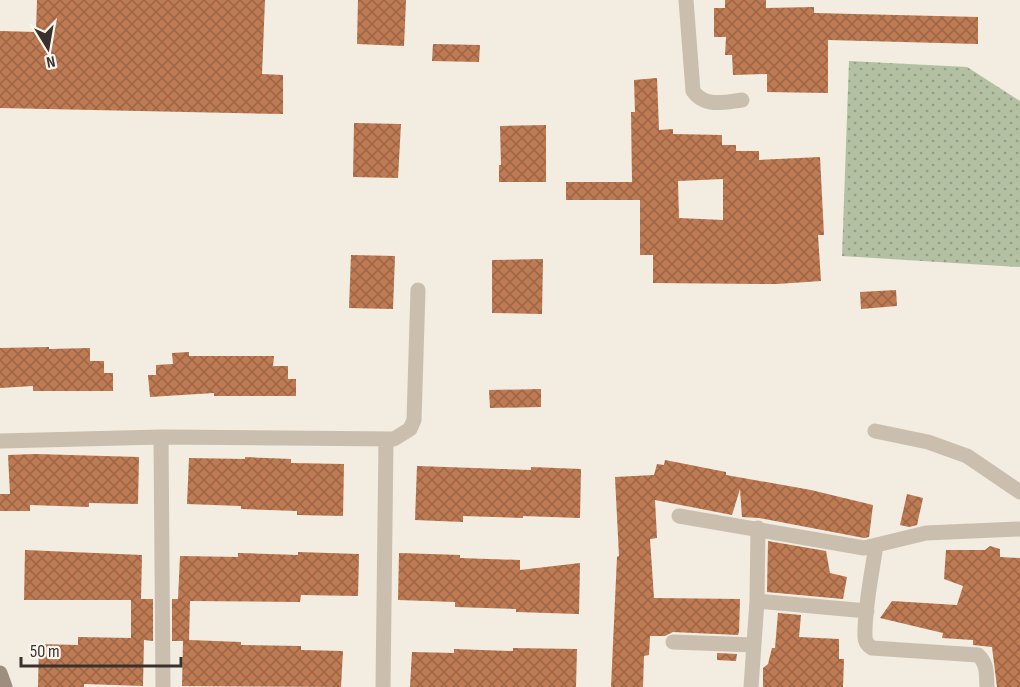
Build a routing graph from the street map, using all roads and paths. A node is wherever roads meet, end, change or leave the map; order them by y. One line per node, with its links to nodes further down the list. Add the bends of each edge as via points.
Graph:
1 (686, 0): 2 (street, via 693,91 705,102)
2 (742, 100)
3 (418, 290): 6 (street, via 414,420 410,429)
4 (875, 431): 8 (street, via 928,442 967,456)
5 (161, 437): 6 (street); 7 (street); 19 (street)
6 (386, 440): 20 (street)
7 (0, 441)
8 (1020, 492)
9 (679, 516): 10 (street)
10 (758, 528): 12 (street, via 864,548); 13 (street)
11 (1020, 529): 12 (street, via 926,533)
12 (876, 545): 14 (street)
13 (757, 601): 14 (street); 16 (street)
14 (867, 611): 22 (street, via 865,638 872,648 978,655 986,666)
15 (673, 642): 16 (street)
16 (754, 645): 21 (street)
17 (0, 673): 18 (main road)
18 (5, 687)
19 (163, 687)
20 (383, 687)
21 (751, 687)
22 (987, 687)

